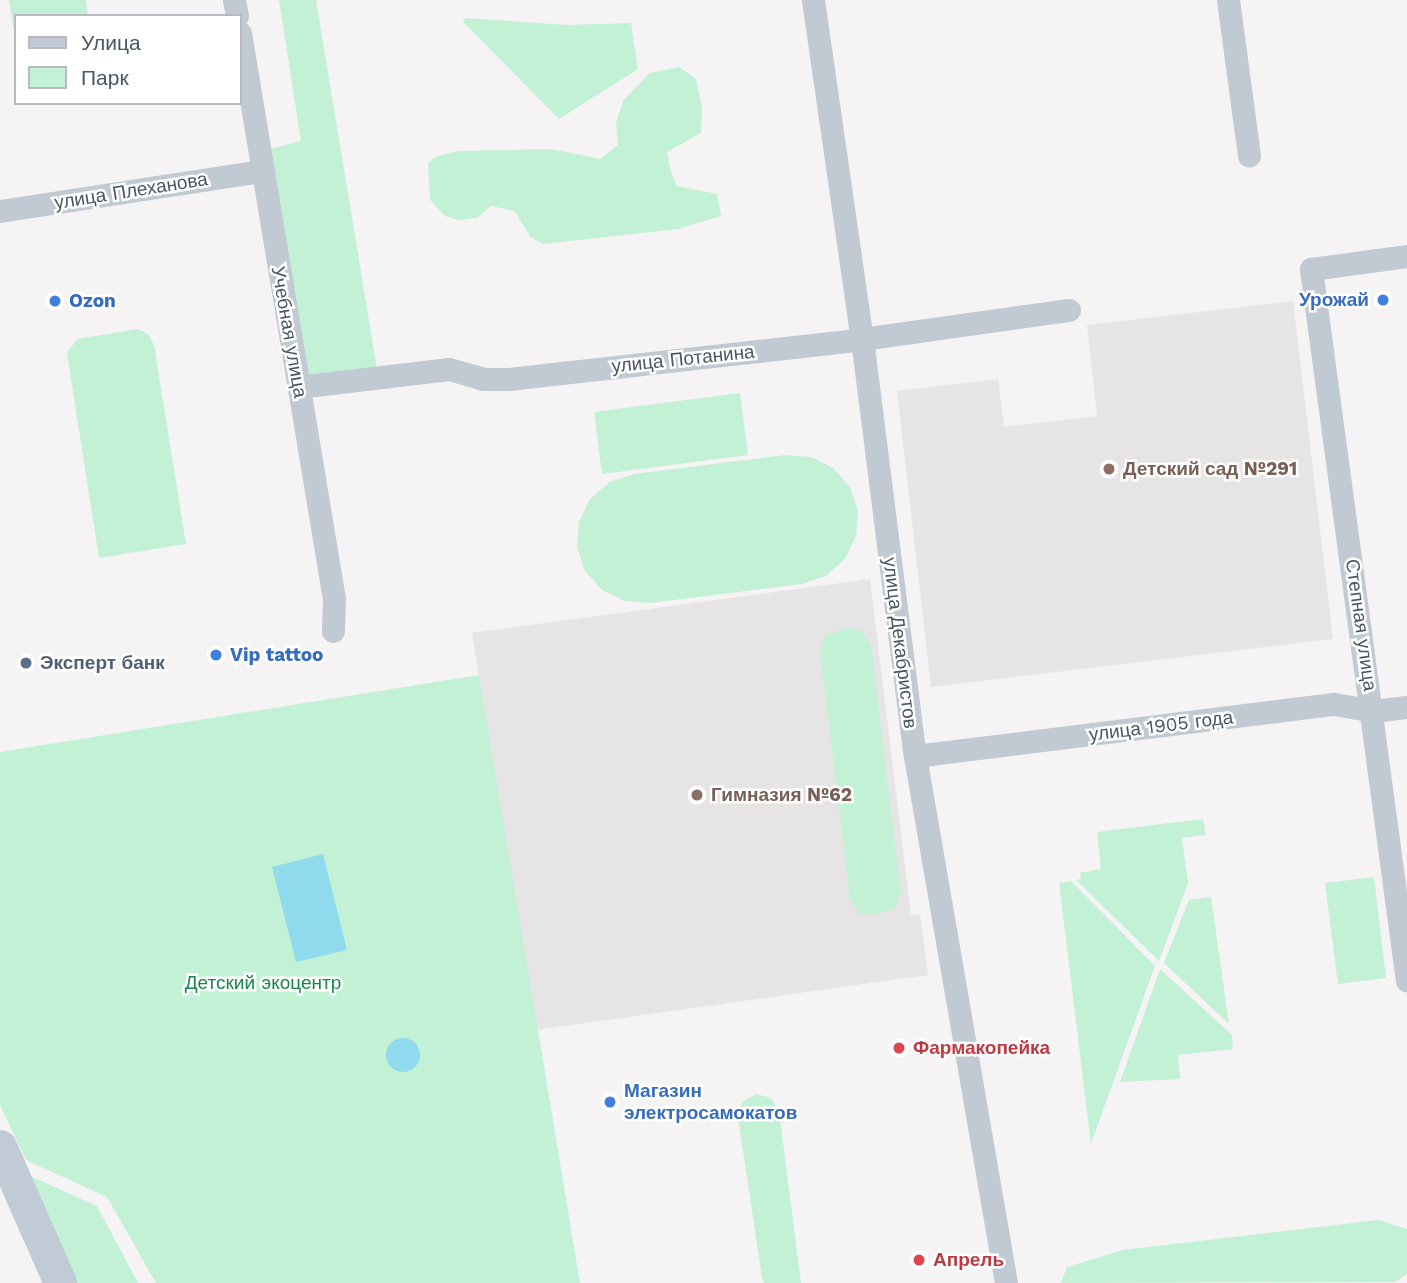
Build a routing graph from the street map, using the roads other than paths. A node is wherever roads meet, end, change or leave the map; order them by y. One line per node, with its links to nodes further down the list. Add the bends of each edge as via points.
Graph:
1 (813, 0): 9 (street, улица Декабристов)
2 (1228, 0): 4 (street)
3 (242, 46): 5 (street, Учебная улица)
4 (1249, 156)
5 (262, 171): 6 (street, улица Плеханова); 10 (street, Учебная улица)
6 (0, 211)
7 (1407, 256): 13 (street, Степная улица, via 1311,269)
8 (1069, 310): 9 (street, улица Потанина)
9 (863, 339): 10 (street, улица Потанина, via 508,379 483,379 449,369); 14 (street, улица Декабристов)
10 (298, 387): 11 (street, Учебная улица, via 334,599)
11 (333, 631)
12 (1407, 707): 13 (street, улица 1905 года)
13 (1373, 711): 14 (street, улица 1905 года, via 1334,704); 15 (street, Степная улица)
14 (915, 756): 20 (street, улица Декабристов)
15 (1407, 981)
16 (0, 1146): 19 (main road)
17 (0, 1201): 18 (main road)
18 (36, 1283)
19 (60, 1283)
20 (1006, 1283)

